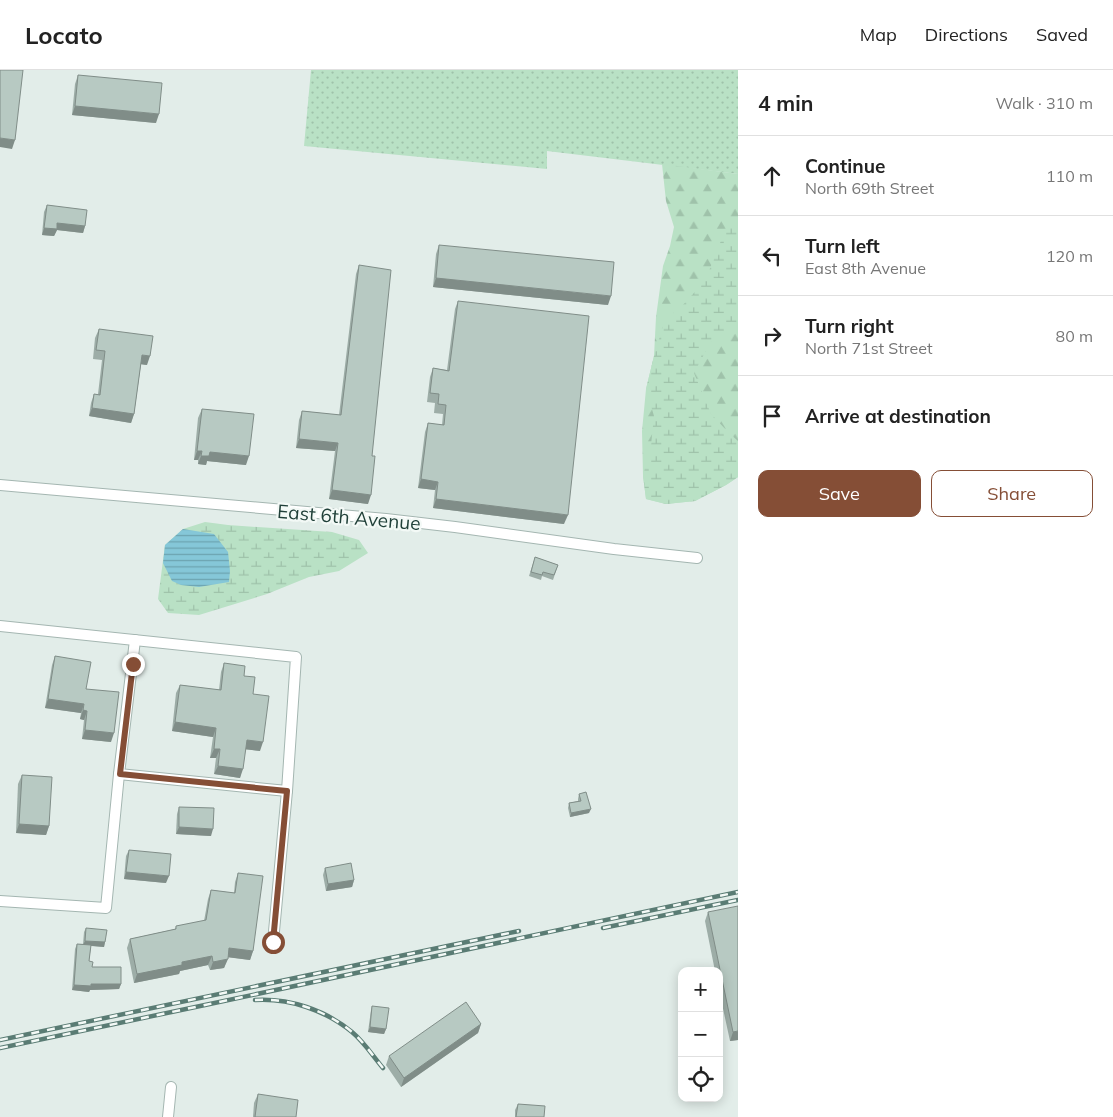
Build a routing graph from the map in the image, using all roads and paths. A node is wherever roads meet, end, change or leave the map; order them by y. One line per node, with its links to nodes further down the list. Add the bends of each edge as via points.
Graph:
1 (0, 485): 2 (street, East 6th Avenue, via 386,519)
2 (697, 558)
3 (0, 626): 4 (street)
4 (135, 640): 5 (street); 6 (street, via 296,657)
5 (120, 774): 6 (street); 7 (street, via 106,908)
6 (287, 791): 8 (street)
7 (0, 901)
8 (273, 942)
9 (172, 1087): 10 (street)
10 (168, 1117)

